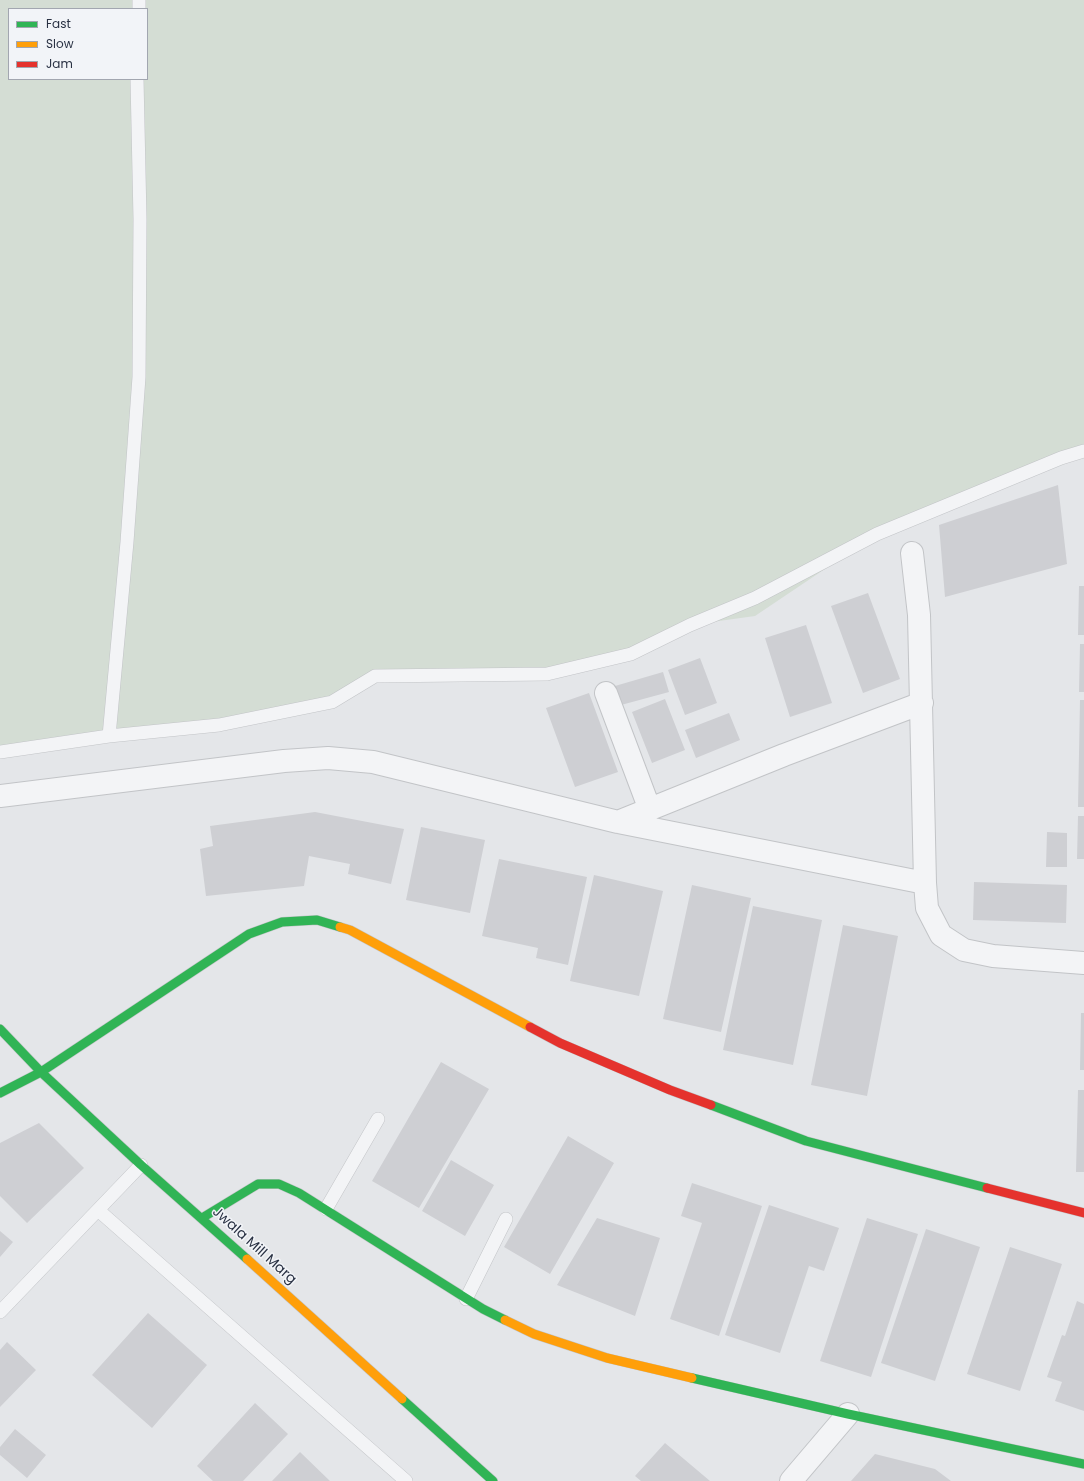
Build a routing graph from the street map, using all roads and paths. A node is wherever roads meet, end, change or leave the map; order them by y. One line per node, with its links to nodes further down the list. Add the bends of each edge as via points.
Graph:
1 (138, 80): 6 (lane, via 138,377 127,542)
2 (1084, 451): 6 (lane, via 1061,458 877,534 754,598 631,654 547,674 375,676 332,702 219,725)
3 (912, 553): 5 (street, via 919,615)
4 (606, 693): 9 (street)
5 (922, 703): 9 (street, via 784,755); 11 (street)
6 (109, 736): 7 (lane)
7 (0, 752)
8 (0, 796): 10 (street, via 284,761 328,758 374,762)
9 (650, 810): 10 (street)
10 (618, 822): 11 (street)
11 (925, 883): 12 (street, via 927,908 941,935 964,950 993,956)
12 (1084, 963)
13 (0, 1029): 14 (street, Jwala Mill Marg)
14 (41, 1072): 15 (street); 17 (street, Jwala Mill Marg); 20 (street, via 249,934 282,922 317,920 350,930 560,1043 670,1090 806,1141)
15 (0, 1093)
16 (378, 1119): 18 (lane)
17 (141, 1165): 19 (lane); 21 (street, Jwala Mill Marg)
18 (326, 1209): 21 (street, via 279,1184 258,1184); 23 (street)
19 (98, 1210): 24 (lane); 27 (lane)
20 (1084, 1213)
21 (202, 1218): 28 (street, Jwala Mill Marg)
22 (506, 1219): 23 (lane)
23 (466, 1298): 25 (street, via 534,1334 607,1358)
24 (0, 1312)
25 (848, 1414): 26 (street); 29 (street)
26 (1084, 1464)
27 (406, 1481)
28 (493, 1481)
29 (791, 1481)

